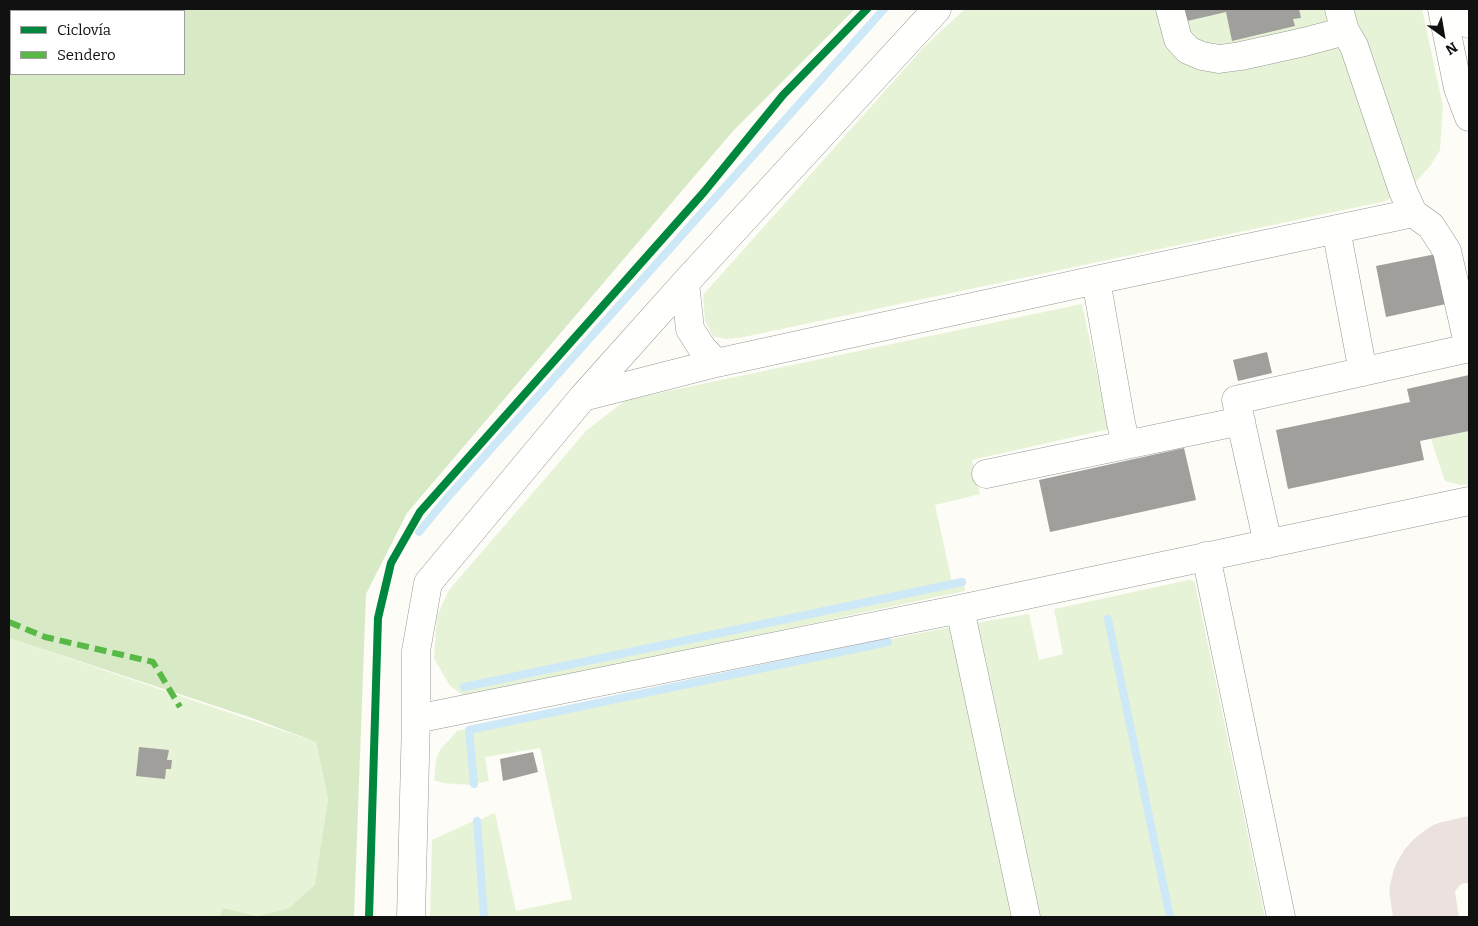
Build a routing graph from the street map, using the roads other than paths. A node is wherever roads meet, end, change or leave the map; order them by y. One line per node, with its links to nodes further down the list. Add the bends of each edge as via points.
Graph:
1 (937, 9): 11 (lane)
2 (1170, 9): 5 (lane, via 1178,39 1188,50 1219,59 1241,56)
3 (1442, 9): 7 (lane, via 1458,88)
4 (1466, 9): 6 (lane)
5 (1342, 20): 8 (lane)
6 (1469, 24)
7 (1469, 117)
8 (1413, 213): 9 (lane); 13 (lane, via 1431,226 1447,251 1469,348)
9 (1336, 229): 10 (lane); 13 (lane)
10 (1096, 280): 12 (lane); 16 (lane)
11 (685, 283): 12 (lane, via 690,329); 14 (lane)
12 (716, 363): 14 (lane)
13 (1363, 372): 15 (lane, via 1236,400)
14 (583, 397): 22 (lane, via 428,583 416,651)
15 (1241, 421): 16 (lane); 19 (lane)
16 (1126, 444): 17 (lane)
17 (986, 474)
18 (1469, 501): 19 (lane)
19 (1268, 544): 20 (lane)
20 (1206, 556): 21 (lane); 25 (lane)
21 (960, 609): 22 (lane); 24 (lane)
22 (416, 719): 23 (lane)
23 (411, 917)
24 (1026, 917)
25 (1281, 917)

